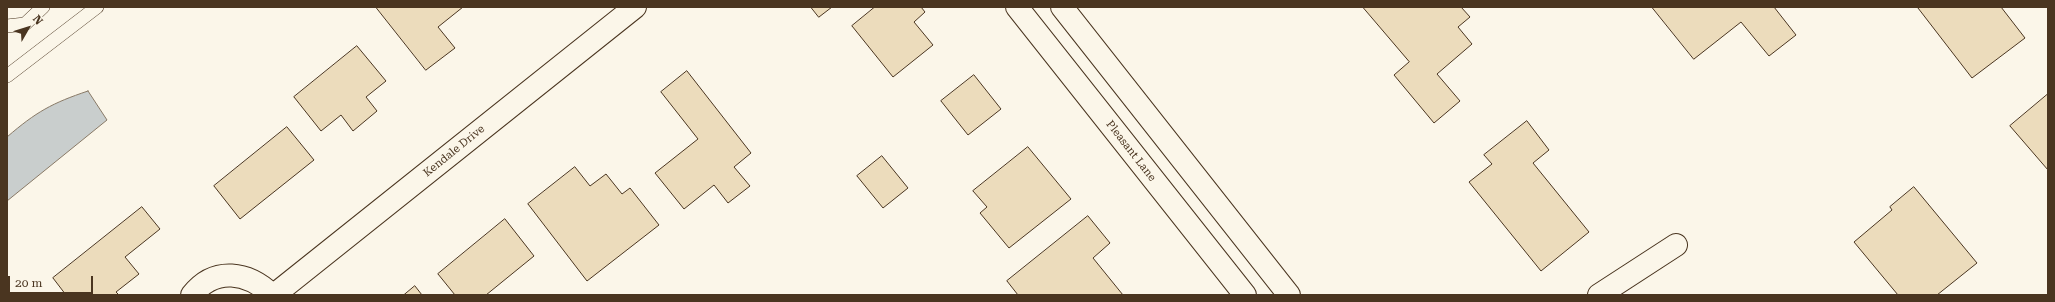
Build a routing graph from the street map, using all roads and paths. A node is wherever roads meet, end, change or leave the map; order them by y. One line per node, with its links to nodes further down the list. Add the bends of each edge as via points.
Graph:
1 (44, 7): 6 (lane, via 25,24)
2 (97, 7): 7 (lane)
3 (635, 7): 10 (street, Kendale Drive)
4 (1017, 7): 11 (street, Pleasant Lane)
5 (1062, 7): 12 (street)
6 (7, 26)
7 (7, 76)
8 (1676, 245): 13 (street)
9 (192, 295): 10 (street, Kendale Drive, via 212,279 228,276 245,277 261,284)
10 (273, 295)
11 (1245, 295)
12 (1289, 295)
13 (1600, 295)

